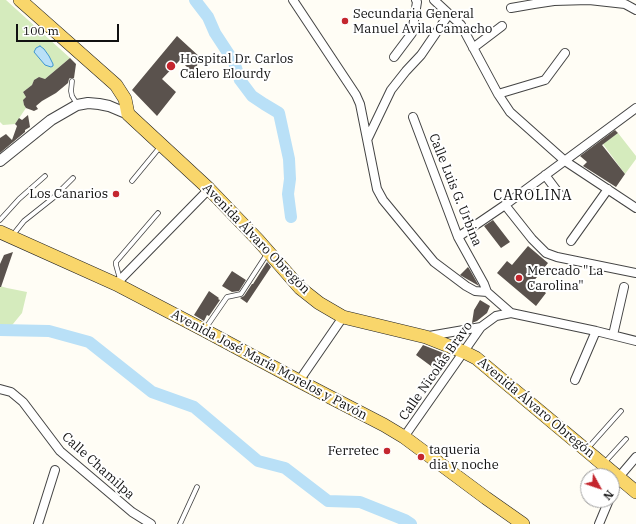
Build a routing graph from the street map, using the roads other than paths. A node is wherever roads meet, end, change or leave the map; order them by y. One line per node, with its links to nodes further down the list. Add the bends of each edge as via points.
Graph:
1 (293, 0): 18 (street, via 356,95)
2 (416, 0): 11 (street, via 412,33)
3 (434, 0): 7 (street)
4 (26, 2): 16 (main road, via 116,85 125,99)
5 (511, 8): 6 (street, via 554,1 589,0 625,4)
6 (636, 10)
7 (449, 14): 9 (street, via 461,25); 18 (street, via 421,55 391,90)
8 (502, 26): 9 (street)
9 (473, 48): 13 (street)
10 (564, 53): 13 (street, via 545,80)
11 (394, 57)
12 (72, 81): 14 (lane, via 72,96)
13 (498, 94): 20 (street, via 510,112)
14 (77, 105): 16 (street, via 99,104); 21 (street, via 51,120)
15 (636, 108): 20 (street)
16 (128, 114): 19 (main road, Avenida Álvaro Obregón)
17 (413, 117): 34 (street, Calle Luis G. Urbina)
18 (368, 138): 40 (street, via 377,189 383,200 434,262 466,286)
19 (162, 145): 25 (lane); 26 (main road, Avenida Álvaro Obregón)
20 (565, 161): 22 (street); 27 (street)
21 (0, 162)
22 (545, 175): 28 (street); 29 (street)
23 (45, 176): 32 (lane)
24 (73, 178): 33 (lane)
25 (132, 181)
26 (209, 188): 36 (main road, Avenida Álvaro Obregón); 38 (street)
27 (608, 189): 30 (street); 35 (street)
28 (560, 195)
29 (505, 205): 34 (street); 37 (street, via 532,239 546,252 557,257)
30 (636, 208)
31 (158, 213): 38 (lane, via 116,262)
32 (0, 220)
33 (5, 235): 38 (main road, Avenida José María Morelos y Pavón)
34 (458, 237): 40 (street, Calle Luis G. Urbina)
35 (571, 241)
36 (268, 252): 44 (main road, Avenida Álvaro Obregón, via 300,288); 46 (lane, via 241,294 226,297)
37 (636, 273)
38 (118, 282): 46 (main road, Avenida José María Morelos y Pavón)
39 (624, 287): 48 (street)
40 (487, 292): 41 (street)
41 (496, 300): 42 (street); 43 (street)
42 (511, 313): 43 (street, Calle Nicolás Bravo); 47 (street)
43 (496, 316): 45 (street, Calle Nicolás Bravo)
44 (343, 317): 49 (main road, Avenida Álvaro Obregón); 53 (street)
45 (481, 327): 49 (street); 51 (street, Calle Nicolás Bravo)
46 (204, 330): 53 (main road, Avenida José María Morelos y Pavón)
47 (596, 331): 48 (street); 52 (street)
48 (613, 335): 50 (street)
49 (426, 337): 51 (main road, Avenida Álvaro Obregón)
50 (636, 341)
51 (464, 352): 56 (street, Calle Nicolás Bravo); 58 (main road, Avenida Álvaro Obregón, via 476,358)
52 (575, 380)
53 (299, 382): 56 (main road, Avenida José María Morelos y Pavón)
54 (0, 389): 69 (street, Calle Chamilpa, via 11,392 23,402 60,451 132,512)
55 (621, 411): 58 (lane)
56 (404, 437): 71 (main road, Avenida José María Morelos y Pavón)
57 (626, 439): 60 (lane)
58 (587, 450): 60 (main road, Avenida Álvaro Obregón)
59 (636, 457): 63 (street)
60 (603, 464): 61 (main road, Avenida Álvaro Obregón)
61 (608, 468)
62 (55, 470): 68 (street)
63 (620, 476)
64 (620, 478): 66 (main road, Avenida Álvaro Obregón)
65 (197, 487): 70 (lane)
66 (636, 492)
67 (606, 508): 72 (street)
68 (38, 524)
69 (151, 524)
70 (180, 524)
71 (523, 524)
72 (599, 524)

